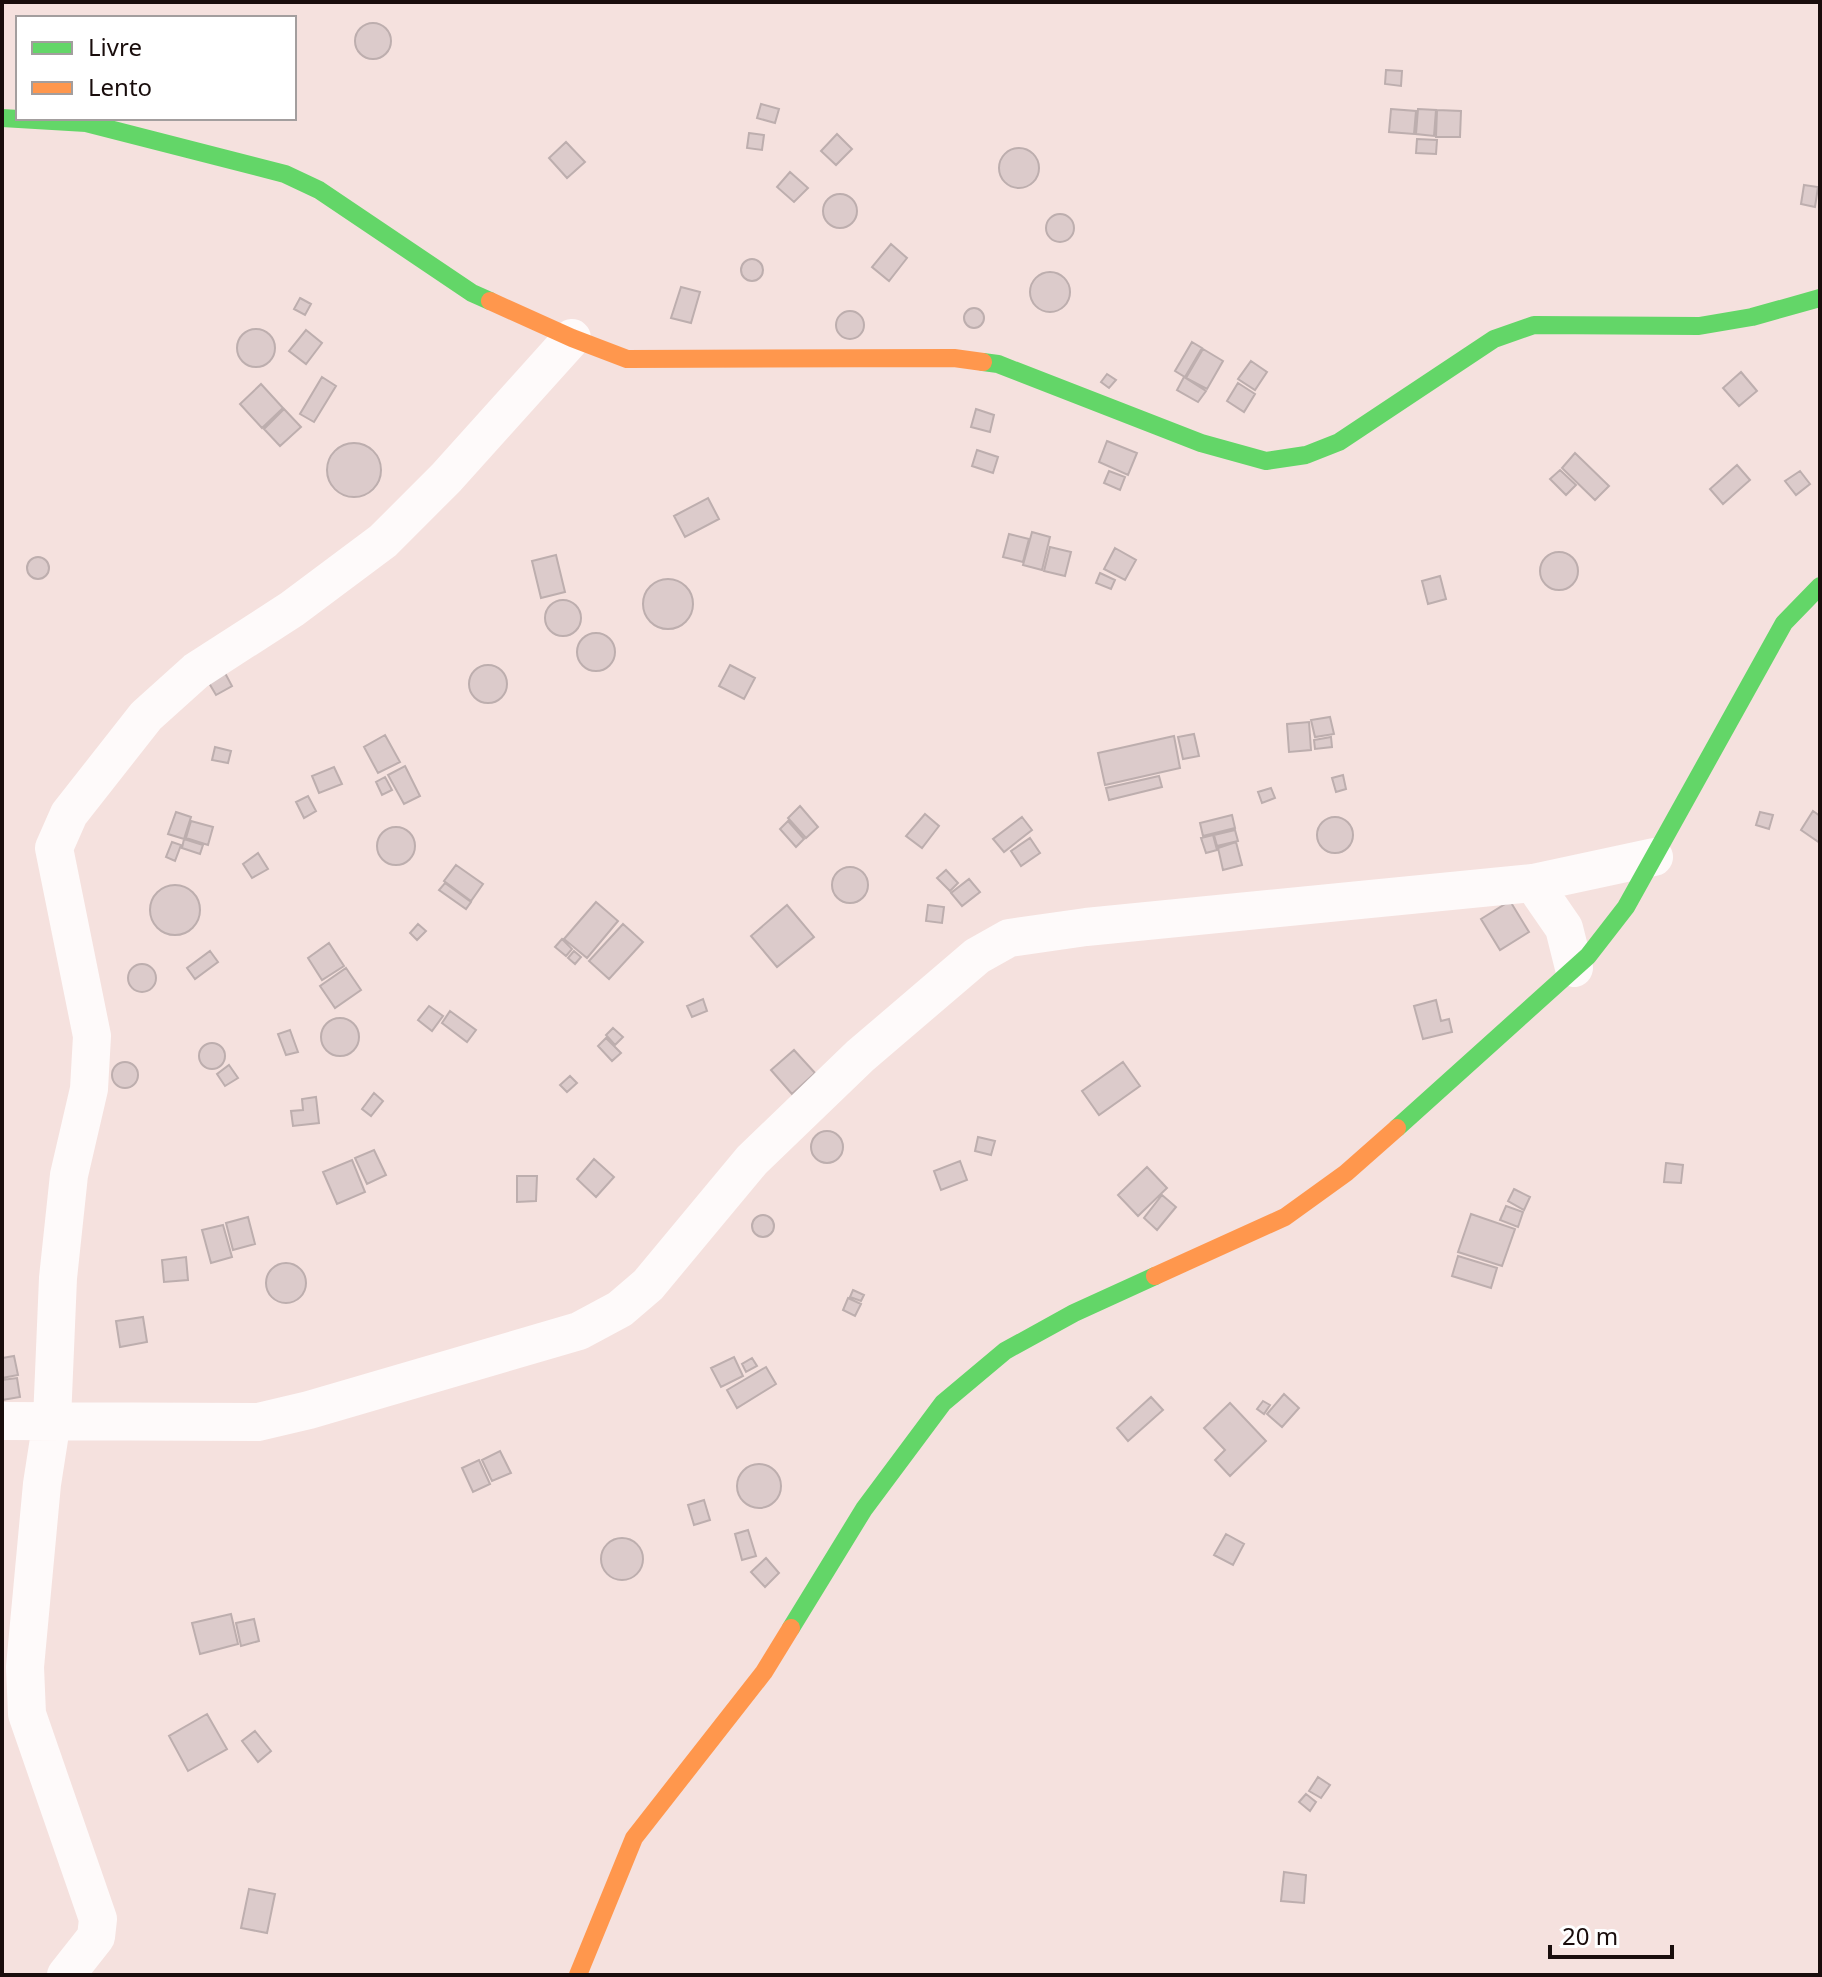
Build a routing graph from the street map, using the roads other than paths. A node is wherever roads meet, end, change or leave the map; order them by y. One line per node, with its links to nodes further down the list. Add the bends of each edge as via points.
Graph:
1 (36, 120): 3 (street, via 86,123 285,174 319,190 472,293)
2 (1820, 298): 3 (street, via 1699,326 1534,325 1494,339 1339,442 1306,455 1266,461 1201,443 998,364 954,358 627,359)
3 (572, 338): 8 (street, via 383,541 196,671 146,716 69,814 54,848 92,1036 89,1089 67,1190)
4 (1820, 586): 5 (street, via 1784,623)
5 (1654, 857): 6 (street); 7 (street, via 1626,907)
6 (1533, 883): 7 (street, via 1564,928); 8 (street, via 1009,938 977,956 860,1056 752,1160 648,1285 620,1309 579,1331 258,1422)
7 (1574, 968): 11 (street, via 1346,1173 1285,1217 1060,1320 1005,1351 943,1403 864,1509 764,1672 634,1838)
8 (52, 1420): 9 (street); 10 (street, via 25,1667 27,1714 98,1919 96,1937)
9 (2, 1421)
10 (66, 1975)
11 (578, 1975)

